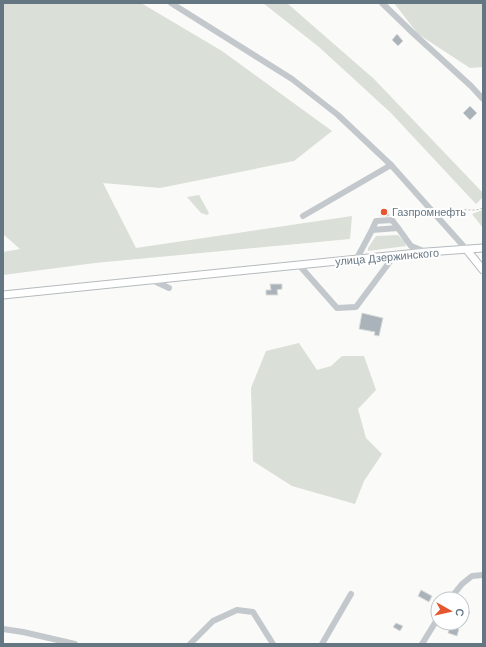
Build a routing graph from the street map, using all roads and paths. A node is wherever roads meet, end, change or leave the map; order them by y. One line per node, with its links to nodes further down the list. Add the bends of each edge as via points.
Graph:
1 (171, 3): 4 (street, via 292,79 338,115)
2 (382, 3): 3 (street)
3 (483, 99)
4 (391, 165): 6 (street); 7 (street)
5 (483, 208): 7 (path, via 475,211 446,209)
6 (303, 216)
7 (439, 219): 9 (street)
8 (483, 248): 9 (main road, улица Дзержинского)
9 (467, 250): 10 (main road, улица Дзержинского); 14 (main road)
10 (427, 252): 11 (main road, улица Дзержинского); 12 (street, via 411,246 398,228 372,230)
11 (394, 256): 12 (main road, улица Дзержинского); 13 (street, via 356,307 337,308)
12 (356, 260): 13 (main road, улица Дзержинского)
13 (299, 265): 15 (main road, улица Дзержинского)
14 (483, 270)
15 (152, 280): 16 (street); 17 (main road, улица Дзержинского)
16 (169, 288)
17 (3, 295)
18 (483, 575): 19 (street, via 472,576)
19 (456, 591)
20 (351, 594): 26 (street)
21 (3, 629): 23 (street)
22 (430, 631): 27 (street)
23 (75, 644)
24 (190, 644): 25 (street, via 213,621 237,610 253,612)
25 (273, 644)
26 (322, 644)
27 (422, 644)

